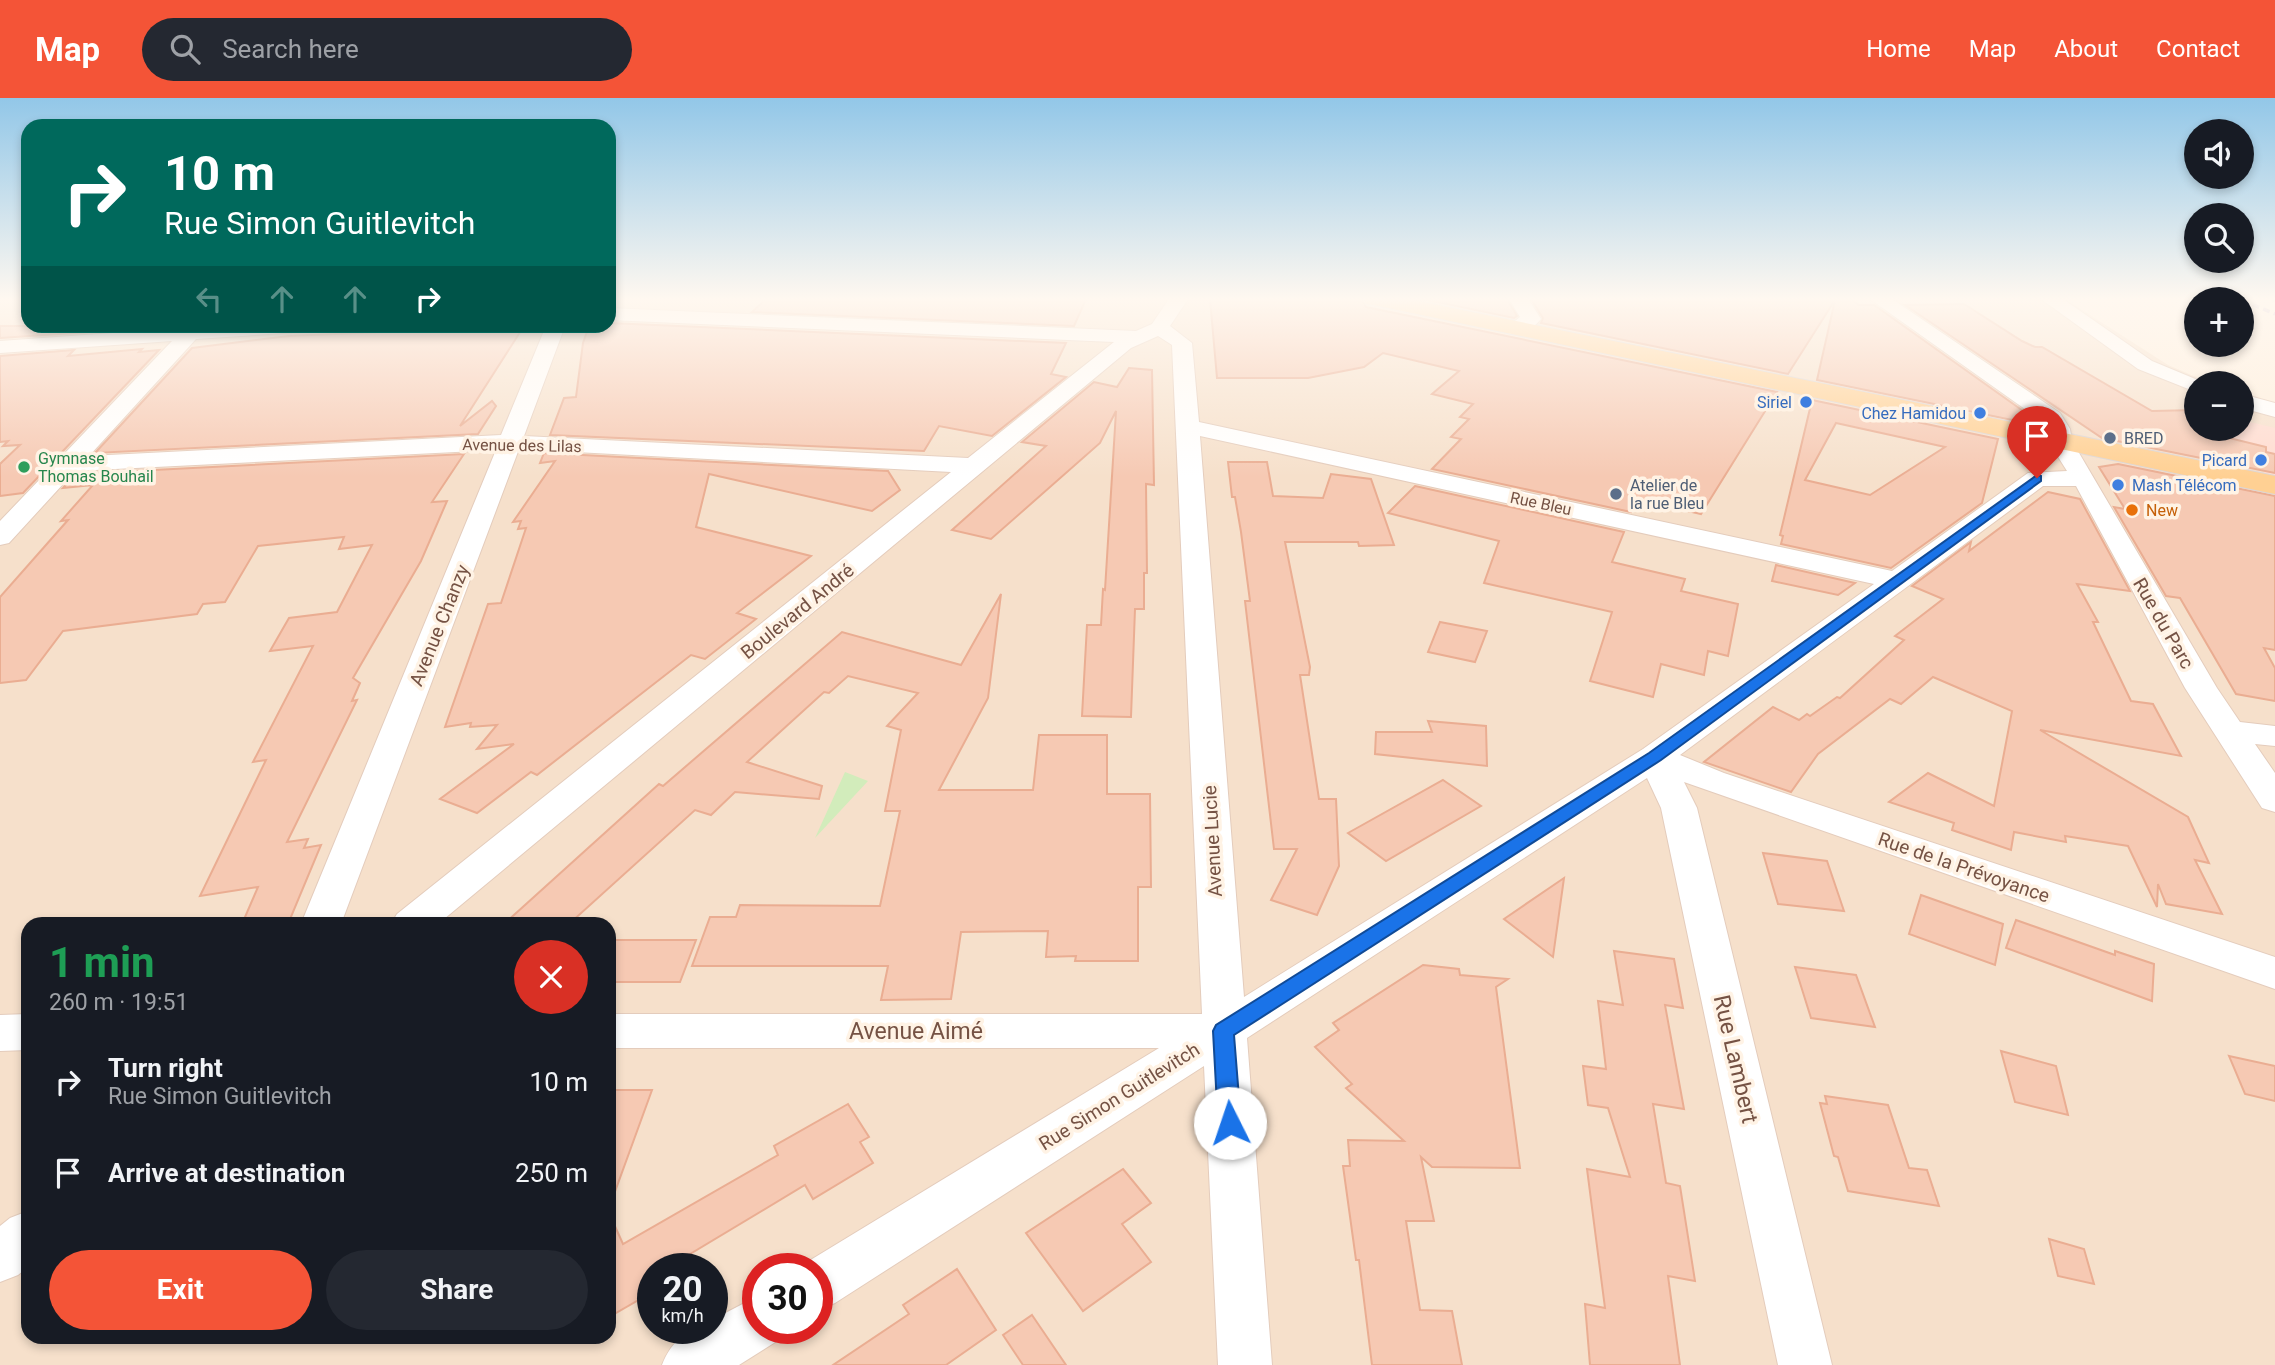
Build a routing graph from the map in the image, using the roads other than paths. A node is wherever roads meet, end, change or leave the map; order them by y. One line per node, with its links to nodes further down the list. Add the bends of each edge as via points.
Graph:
1 (166, 358): 12 (street)
2 (544, 358): 11 (street, Avenue Chanzy)
3 (1112, 358): 13 (street, Boulevard André)
4 (1183, 358): 9 (street, Avenue Lucie)
5 (1657, 358): 10 (main road)
6 (1965, 358): 10 (street, Rue du Parc, via 2052,418)
7 (2135, 358): 8 (street)
8 (2184, 381)
9 (1187, 426): 17 (street, Rue Bleu); 26 (street, Avenue Lucie)
10 (2060, 441): 14 (street, Rue du Parc); 15 (main road)
11 (511, 442): 12 (street, Avenue des Lilas); 13 (street, Avenue des Lilas); 22 (street, Avenue Chanzy)
12 (69, 464): 16 (street)
13 (976, 466): 23 (street, Boulevard André)
14 (2084, 479): 17 (street, Rue Simon Guitlevitch, via 2037,478); 18 (street, Rue du Parc, via 2201,688)
15 (2275, 485)
16 (0, 537)
17 (1895, 580): 20 (street, Rue Simon Guitlevitch)
18 (2231, 731): 19 (street); 21 (street, Rue du Parc)
19 (2275, 736)
20 (1655, 757): 24 (street, Rue de la Prévoyance, via 1712,781); 26 (street, Rue Simon Guitlevitch); 35 (street, Rue Lambert, via 1679,808)
21 (2275, 800)
22 (324, 917)
23 (420, 917)
24 (2275, 973)
25 (616, 1031): 26 (street, Avenue Aimé)
26 (1224, 1031): 31 (street, Rue Simon Guitlevitch); 34 (street, Avenue Lucie)
27 (21, 1032): 28 (street)
28 (0, 1033)
29 (21, 1241): 30 (street)
30 (0, 1258)
31 (833, 1275)
32 (742, 1332): 33 (street)
33 (689, 1365)
34 (1245, 1365)
35 (1805, 1365)

